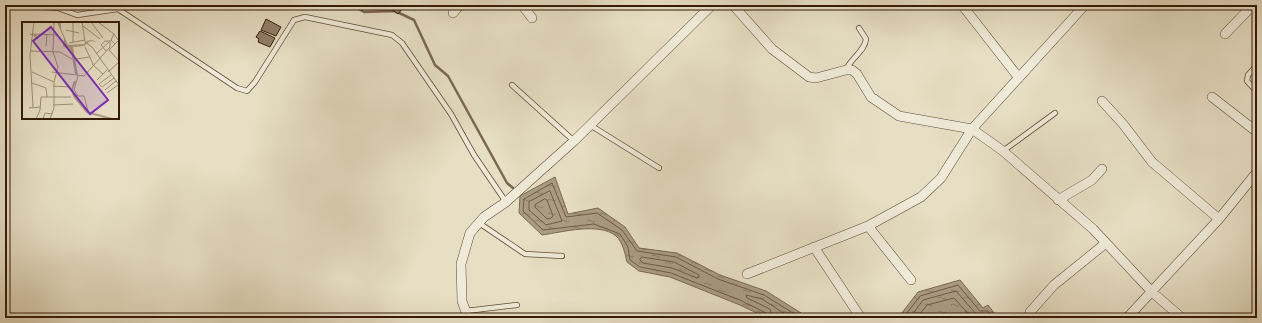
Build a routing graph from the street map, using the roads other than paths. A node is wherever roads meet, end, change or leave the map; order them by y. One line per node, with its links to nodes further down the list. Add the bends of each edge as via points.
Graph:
1 (460, 5): 9 (street)
2 (522, 5): 10 (street)
3 (712, 5): 21 (street)
4 (733, 5): 14 (street, via 772,48 809,77 816,78)
5 (962, 5): 15 (street)
6 (1085, 5): 15 (street)
7 (1253, 5): 12 (street)
8 (44, 7): 30 (lane, via 78,14 118,9 237,88 247,91 294,20 305,17 392,36 402,43 451,114 474,155)
9 (453, 13)
10 (532, 18)
11 (859, 28): 14 (lane, via 866,39 866,44 850,61)
12 (1226, 34)
13 (1257, 65): 17 (lane, via 1248,75 1247,81)
14 (846, 70): 22 (street, via 852,70 857,74 871,97 899,116)
15 (1019, 78): 22 (street)
16 (512, 85): 24 (lane)
17 (1257, 92)
18 (1212, 97): 23 (street)
19 (1102, 101): 31 (street, via 1152,162)
20 (1055, 113): 25 (lane)
21 (590, 125): 24 (street); 26 (lane)
22 (972, 128): 25 (street); 33 (street, via 941,178 921,197)
23 (1257, 132)
24 (574, 141): 30 (street)
25 (1003, 151): 29 (street)
26 (659, 168)
27 (1102, 169): 29 (street, via 1092,180)
28 (1257, 172): 31 (street)
29 (1058, 200): 34 (street)
30 (506, 202): 32 (street)
31 (1219, 219): 39 (street)
32 (479, 223): 36 (lane, via 525,254); 42 (street, via 470,233 461,264 462,301)
33 (868, 226): 35 (street); 38 (street)
34 (1106, 243): 39 (street); 41 (street, via 1054,285)
35 (814, 246): 37 (street); 43 (street)
36 (562, 256)
37 (748, 274)
38 (911, 280)
39 (1152, 292): 44 (street); 45 (street)
40 (517, 304): 42 (lane)
41 (1030, 312)
42 (467, 314)
43 (859, 315)
44 (1127, 318)
45 (1182, 318)

